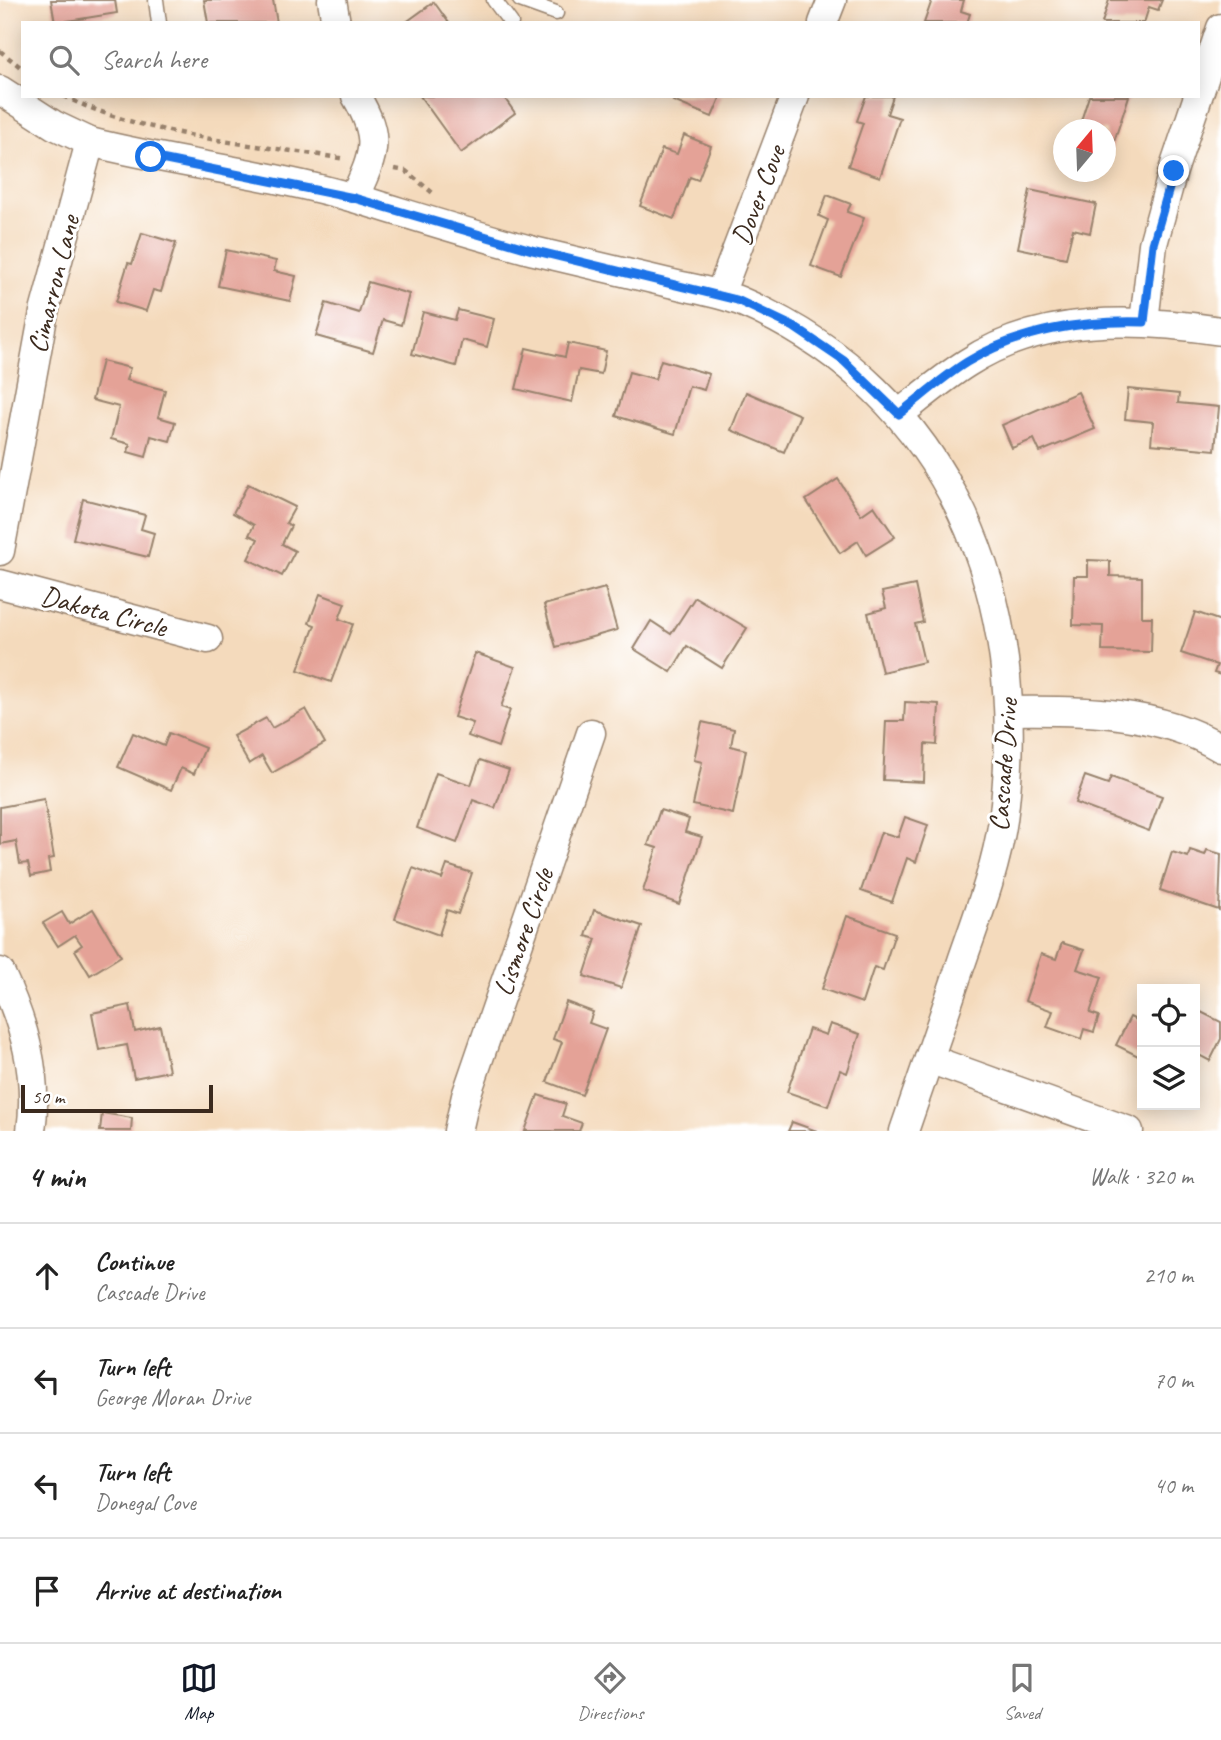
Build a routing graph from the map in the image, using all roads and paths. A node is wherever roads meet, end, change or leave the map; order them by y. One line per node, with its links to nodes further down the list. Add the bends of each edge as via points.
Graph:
1 (156, 0): 7 (lane)
2 (332, 0): 8 (street)
3 (494, 0): 9 (lane)
4 (520, 0): 6 (lane)
5 (832, 0): 10 (street)
6 (556, 13)
7 (159, 21)
8 (336, 21)
9 (510, 21)
10 (824, 21)
11 (1221, 28): 15 (street)
12 (0, 51): 13 (path)
13 (21, 67)
14 (0, 90): 19 (street, Cascade Drive)
15 (1200, 95)
16 (357, 98): 20 (street, via 372,123 372,149)
17 (794, 98): 21 (street, Dover Cove)
18 (1199, 98): 22 (street, via 1153,244)
19 (90, 142): 20 (street, Cascade Drive); 25 (street, Cimarron Lane, via 44,313)
20 (354, 198): 21 (street, Cascade Drive, via 532,250)
21 (720, 294): 24 (street, Cascade Drive, via 794,327 844,361)
22 (1144, 322): 23 (street); 24 (street, via 1069,325 1018,339 968,361)
23 (1221, 331)
24 (899, 414): 28 (street, Cascade Drive, via 934,462 973,538 996,608)
25 (0, 551)
26 (0, 584): 27 (street, Dakota Circle)
27 (208, 639)
28 (1009, 711): 30 (street, via 1111,713 1166,725); 32 (street, Cascade Drive, via 1010,752 1002,825 985,896)
29 (591, 733): 34 (street, Lismore Circle, via 466,1096)
30 (1221, 748)
31 (0, 972): 33 (street, via 20,1014 31,1059 35,1106)
32 (929, 1059): 35 (street, Cascade Drive); 36 (street)
33 (31, 1131)
34 (458, 1131)
35 (904, 1131)
36 (1129, 1131)

